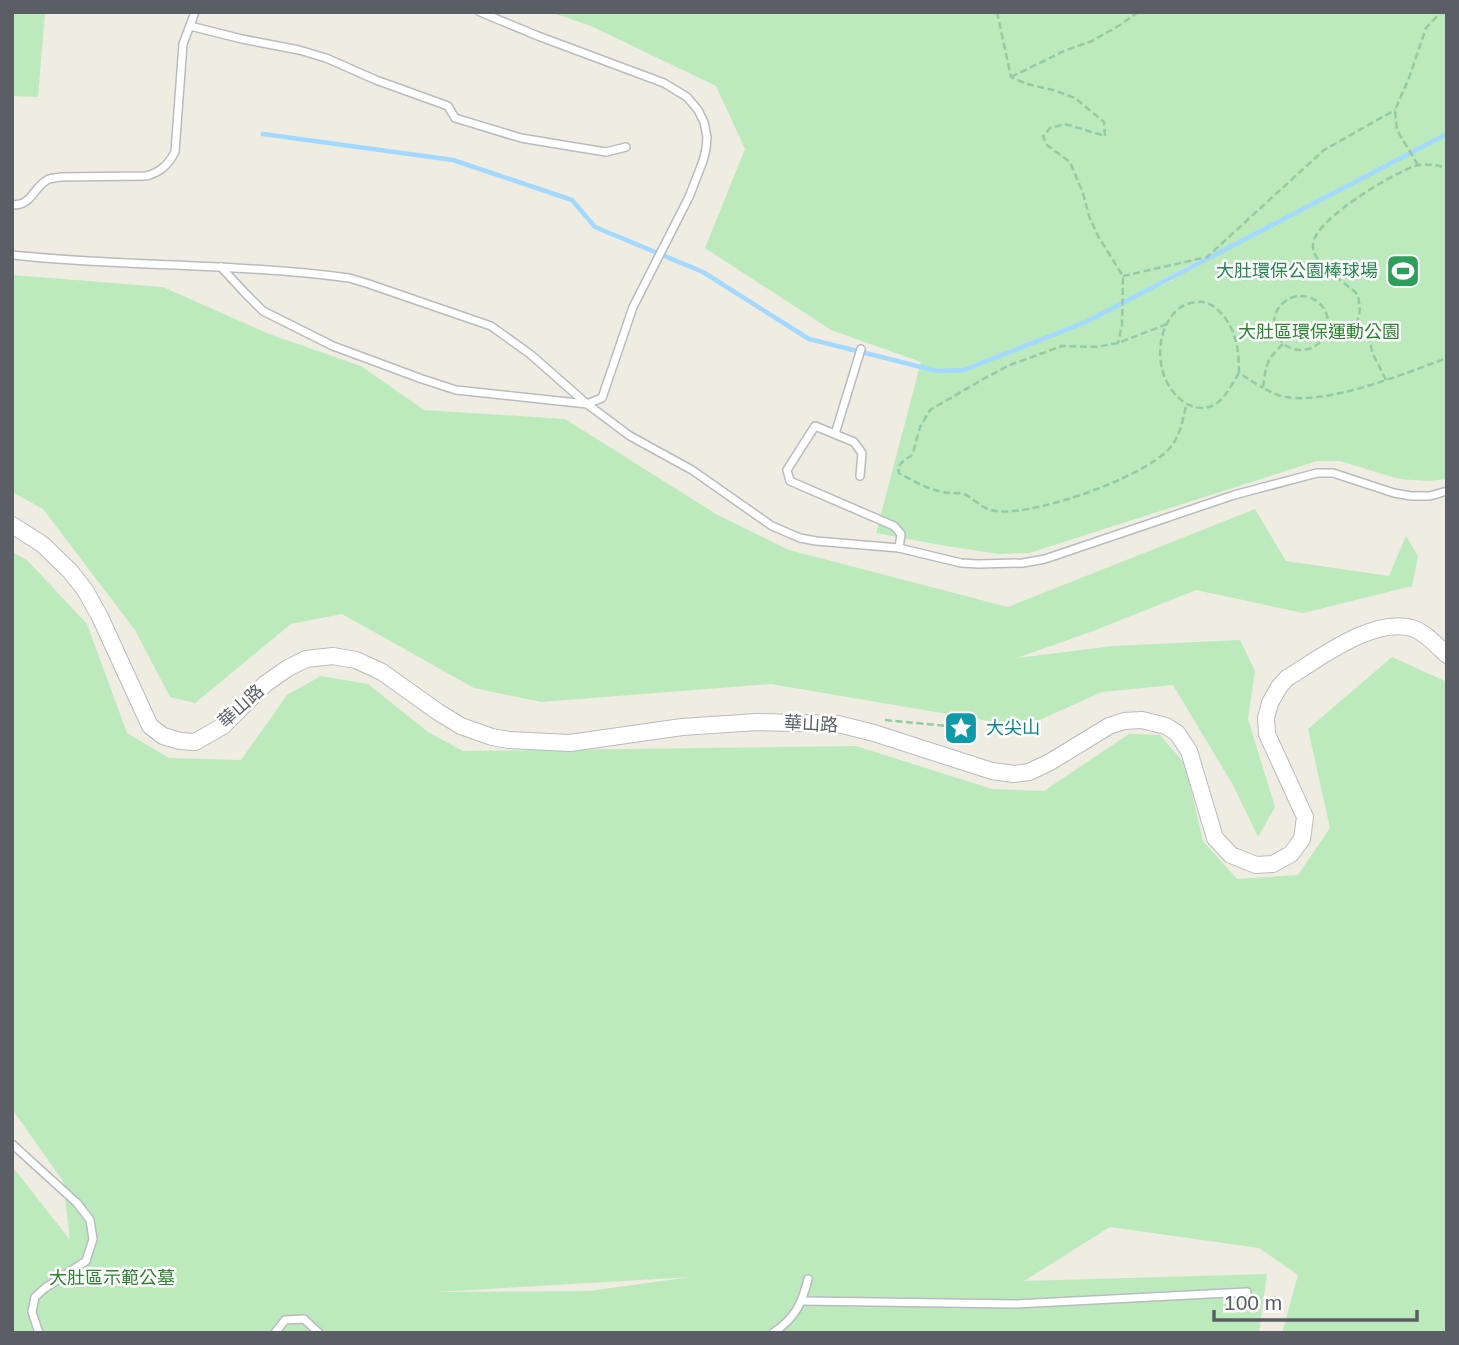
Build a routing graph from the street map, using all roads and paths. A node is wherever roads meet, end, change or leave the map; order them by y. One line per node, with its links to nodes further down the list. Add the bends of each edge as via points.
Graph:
1 (195, 12): 6 (lane)
2 (480, 12): 26 (lane, via 664,83 687,97 706,130 706,149 689,197 633,307 602,398)
3 (997, 12): 7 (path)
4 (1138, 12): 7 (path, via 1092,41)
5 (1441, 12): 8 (path, via 1426,27)
6 (190, 26): 9 (lane, via 327,58 448,106 455,118 483,128 606,152); 12 (lane, via 183,44 175,152 170,162 146,176 48,179 29,200)
7 (1011, 77): 15 (path, via 1075,98 1104,122 1105,136 1065,124 1042,136 1070,162 1088,216)
8 (1395, 110): 10 (path, via 1397,130); 15 (path, via 1324,150 1207,257)
9 (626, 147)
10 (1418, 165): 11 (path); 16 (path, via 1366,192 1317,232 1312,245 1315,256 1358,295)
11 (1447, 168)
12 (12, 205)
13 (12, 255): 14 (lane)
14 (220, 266): 26 (lane, via 263,311 333,346 456,390); 26 (lane, via 349,278 491,326)
15 (1124, 276): 19 (path)
16 (1357, 323): 18 (path); 24 (path)
17 (1167, 324): 19 (path); 23 (path, via 1186,304 1212,305 1232,327); 27 (path, via 1161,346 1163,378)
18 (1326, 334): 20 (path, via 1302,351); 20 (path, via 1327,314 1322,305 1294,296 1278,307 1273,317 1276,337)
19 (1118, 343): 27 (path, via 1062,346 1010,365 960,391 930,410 913,453 898,467 899,473 924,487 960,493 990,510 1014,512 1054,504 1139,471 1169,449 1182,427)
20 (1283, 344): 25 (path, via 1270,357)
21 (861, 349): 28 (lane)
22 (1447, 358): 24 (path)
23 (1238, 373): 25 (path); 27 (path, via 1214,406)
24 (1387, 380): 25 (path, via 1298,398)
25 (1263, 388)
26 (587, 404): 32 (lane, via 772,526 816,541)
27 (1186, 405)
28 (835, 434): 29 (lane, via 854,442 862,453); 32 (lane, via 815,426 787,470 790,481 894,526 901,534)
29 (860, 476)
30 (1447, 491): 32 (lane, via 1411,496 1333,473 1317,473 1023,563 961,563)
31 (12, 525): 33 (street, 華山路, via 42,544 85,590 150,726 180,741 195,742 223,726 288,668 306,659 333,656 382,672 461,726 509,740 570,743 682,727 757,722 838,724 1014,774 1049,762 1110,726 1142,720 1177,733 1189,751 1216,838 1231,855 1256,865 1273,864 1302,839 1305,817 1267,734 1270,703 1287,678 1356,636 1389,626 1413,629)
32 (899, 548)
33 (1447, 655)
34 (876, 719): 35 (path)
35 (967, 729)
36 (12, 1144): 40 (lane, via 77,1203 90,1220 93,1239 86,1261 35,1297 32,1312)
37 (808, 1279): 39 (lane)
38 (1247, 1292): 39 (lane, via 1015,1304)
39 (802, 1301): 43 (lane, via 786,1324)
40 (39, 1333)
41 (275, 1333): 42 (lane, via 285,1320 304,1319)
42 (319, 1333)
43 (773, 1333)

